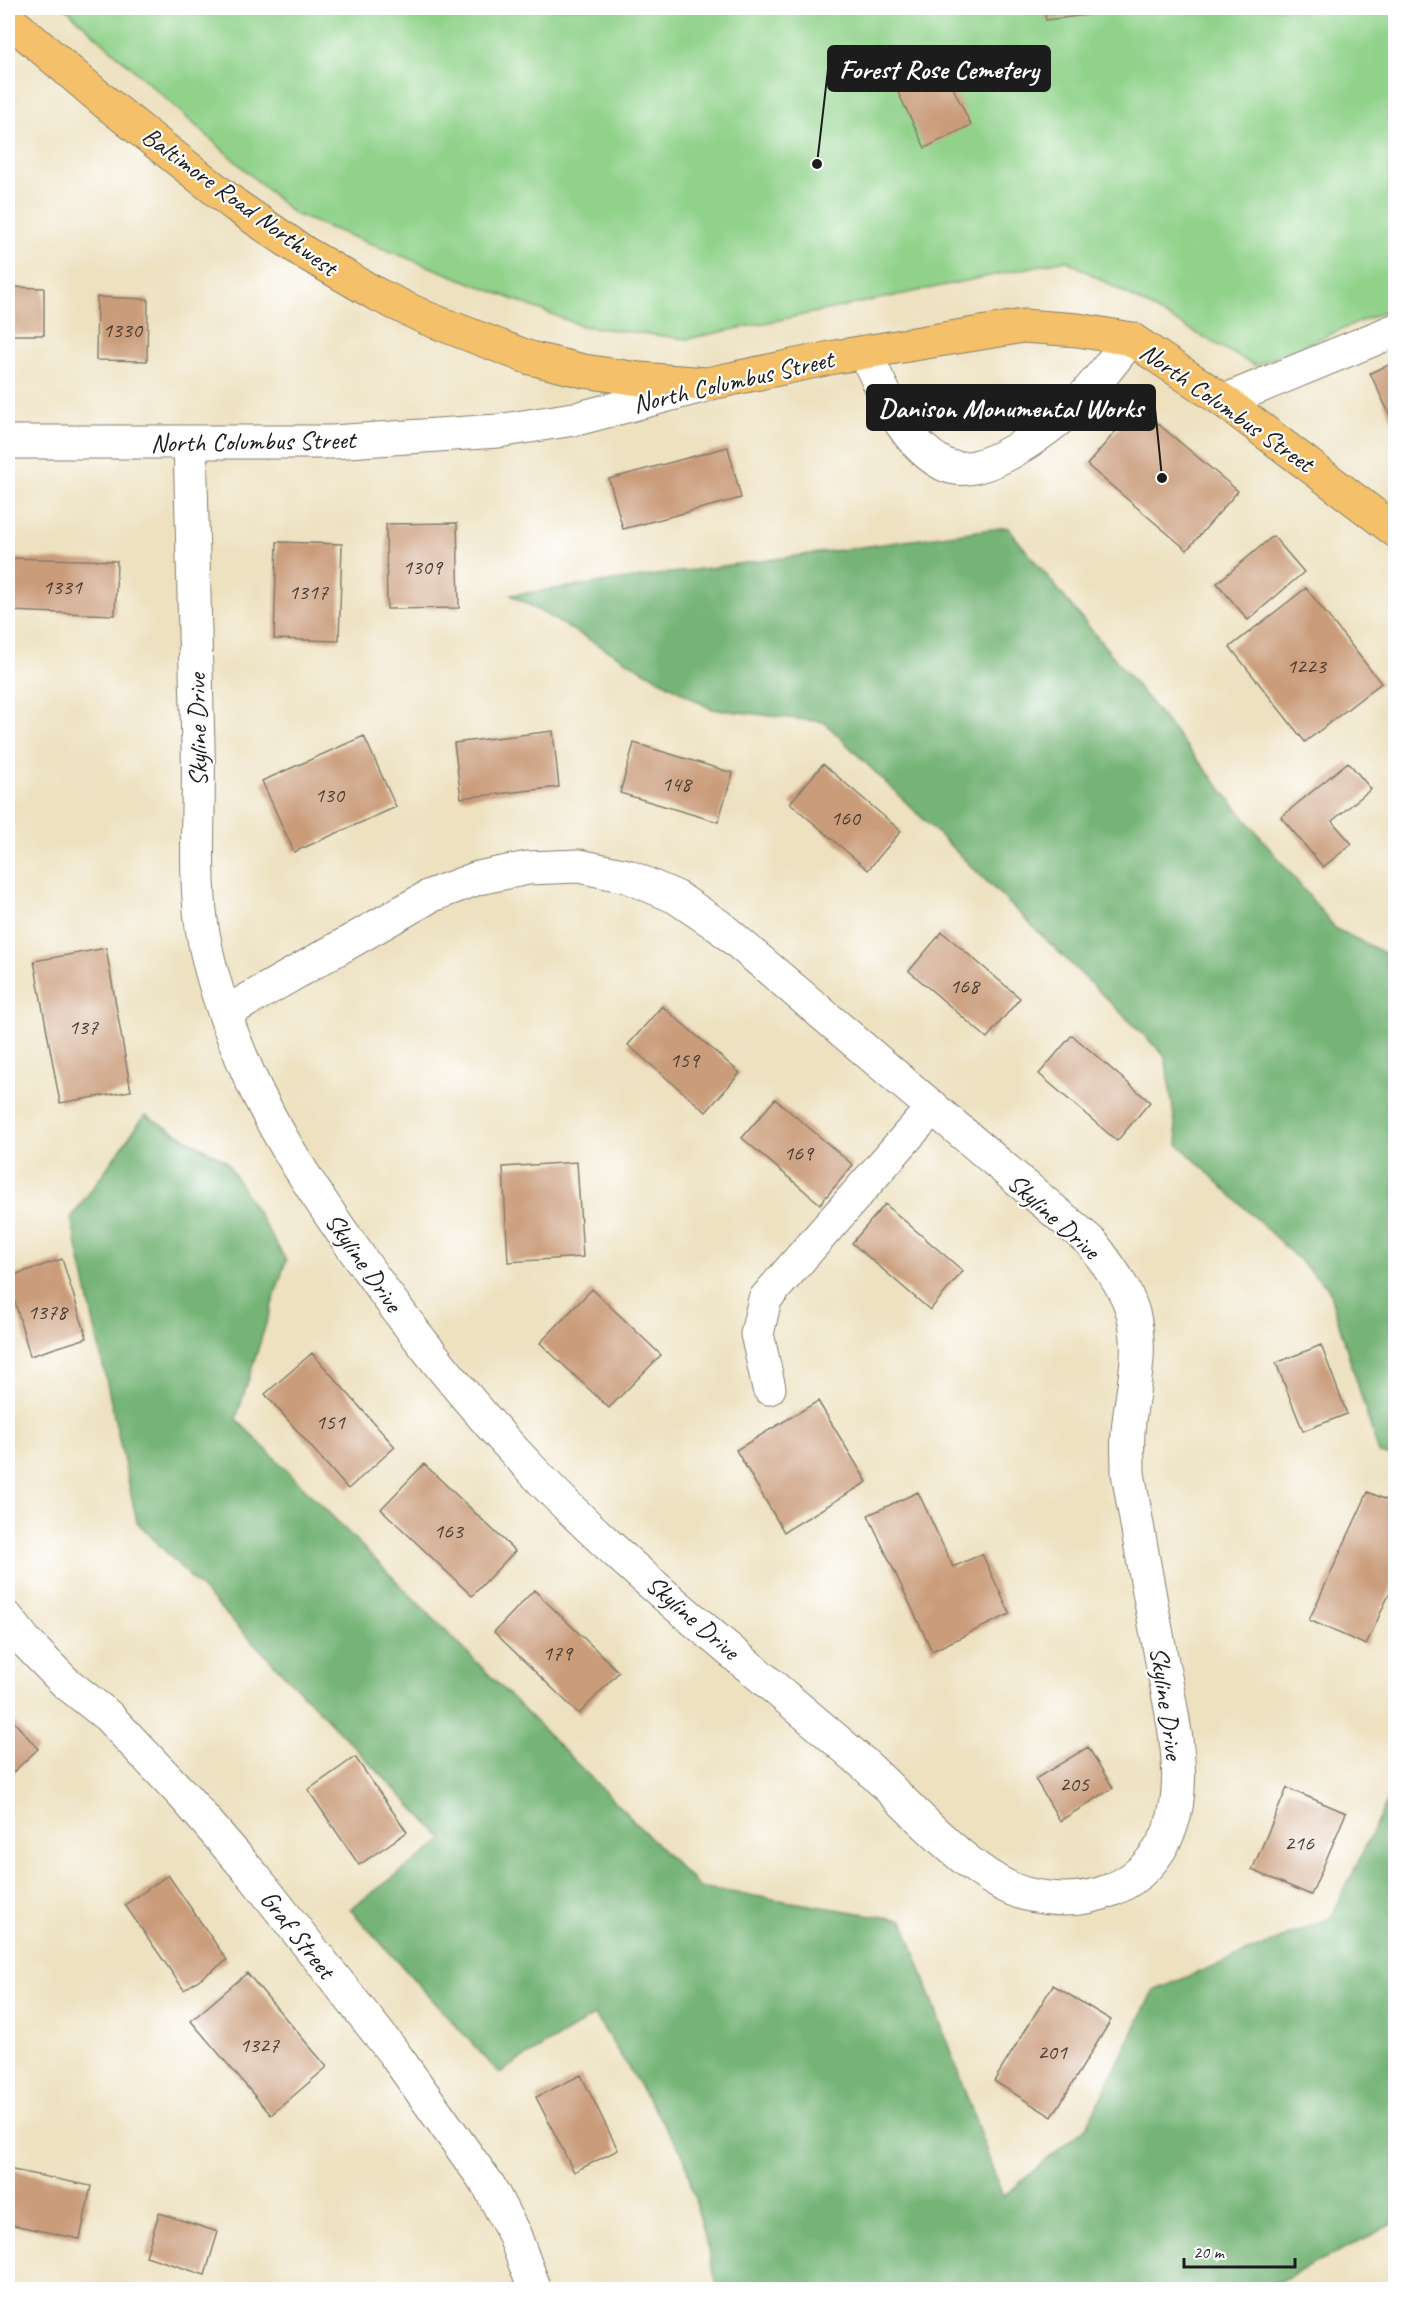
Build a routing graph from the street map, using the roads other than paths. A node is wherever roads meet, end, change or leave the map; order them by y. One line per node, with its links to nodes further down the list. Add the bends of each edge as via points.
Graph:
1 (8, 19): 5 (main road, Baltimore Road Northwest, via 236,205 305,253 376,294 530,358 639,380)
2 (1395, 330): 6 (street)
3 (1131, 339): 4 (main road, North Columbus Street, via 1023,326); 4 (street, via 1075,405 1044,429 1011,452 979,467 962,469 943,464 899,420); 6 (main road, North Columbus Street)
4 (865, 352): 5 (main road, North Columbus Street)
5 (707, 384): 8 (street, North Columbus Street, via 580,418 498,431 332,442)
6 (1224, 400): 9 (main road, North Columbus Street)
7 (8, 442): 8 (street, North Columbus Street)
8 (190, 444): 10 (street, Skyline Drive, via 199,762 197,870 201,925)
9 (1395, 531)
10 (225, 1013): 11 (street, Skyline Drive, via 430,896 478,878 528,868 579,866 627,876 676,897 719,926); 11 (street, Skyline Drive, via 250,1078 275,1126 334,1221 394,1307 535,1474 968,1861 1026,1894 1060,1899 1114,1891 1133,1880 1155,1857 1170,1830 1177,1803 1177,1749 1128,1473 1128,1431 1138,1348 1133,1312 1119,1281 1092,1243)
11 (933, 1107): 12 (street, via 765,1299 757,1334)
12 (769, 1388)
13 (8, 1619): 14 (street, Graf Street, via 26,1642 108,1716 184,1796 256,1879 393,2052 489,2186 514,2234)
14 (535, 2289)

